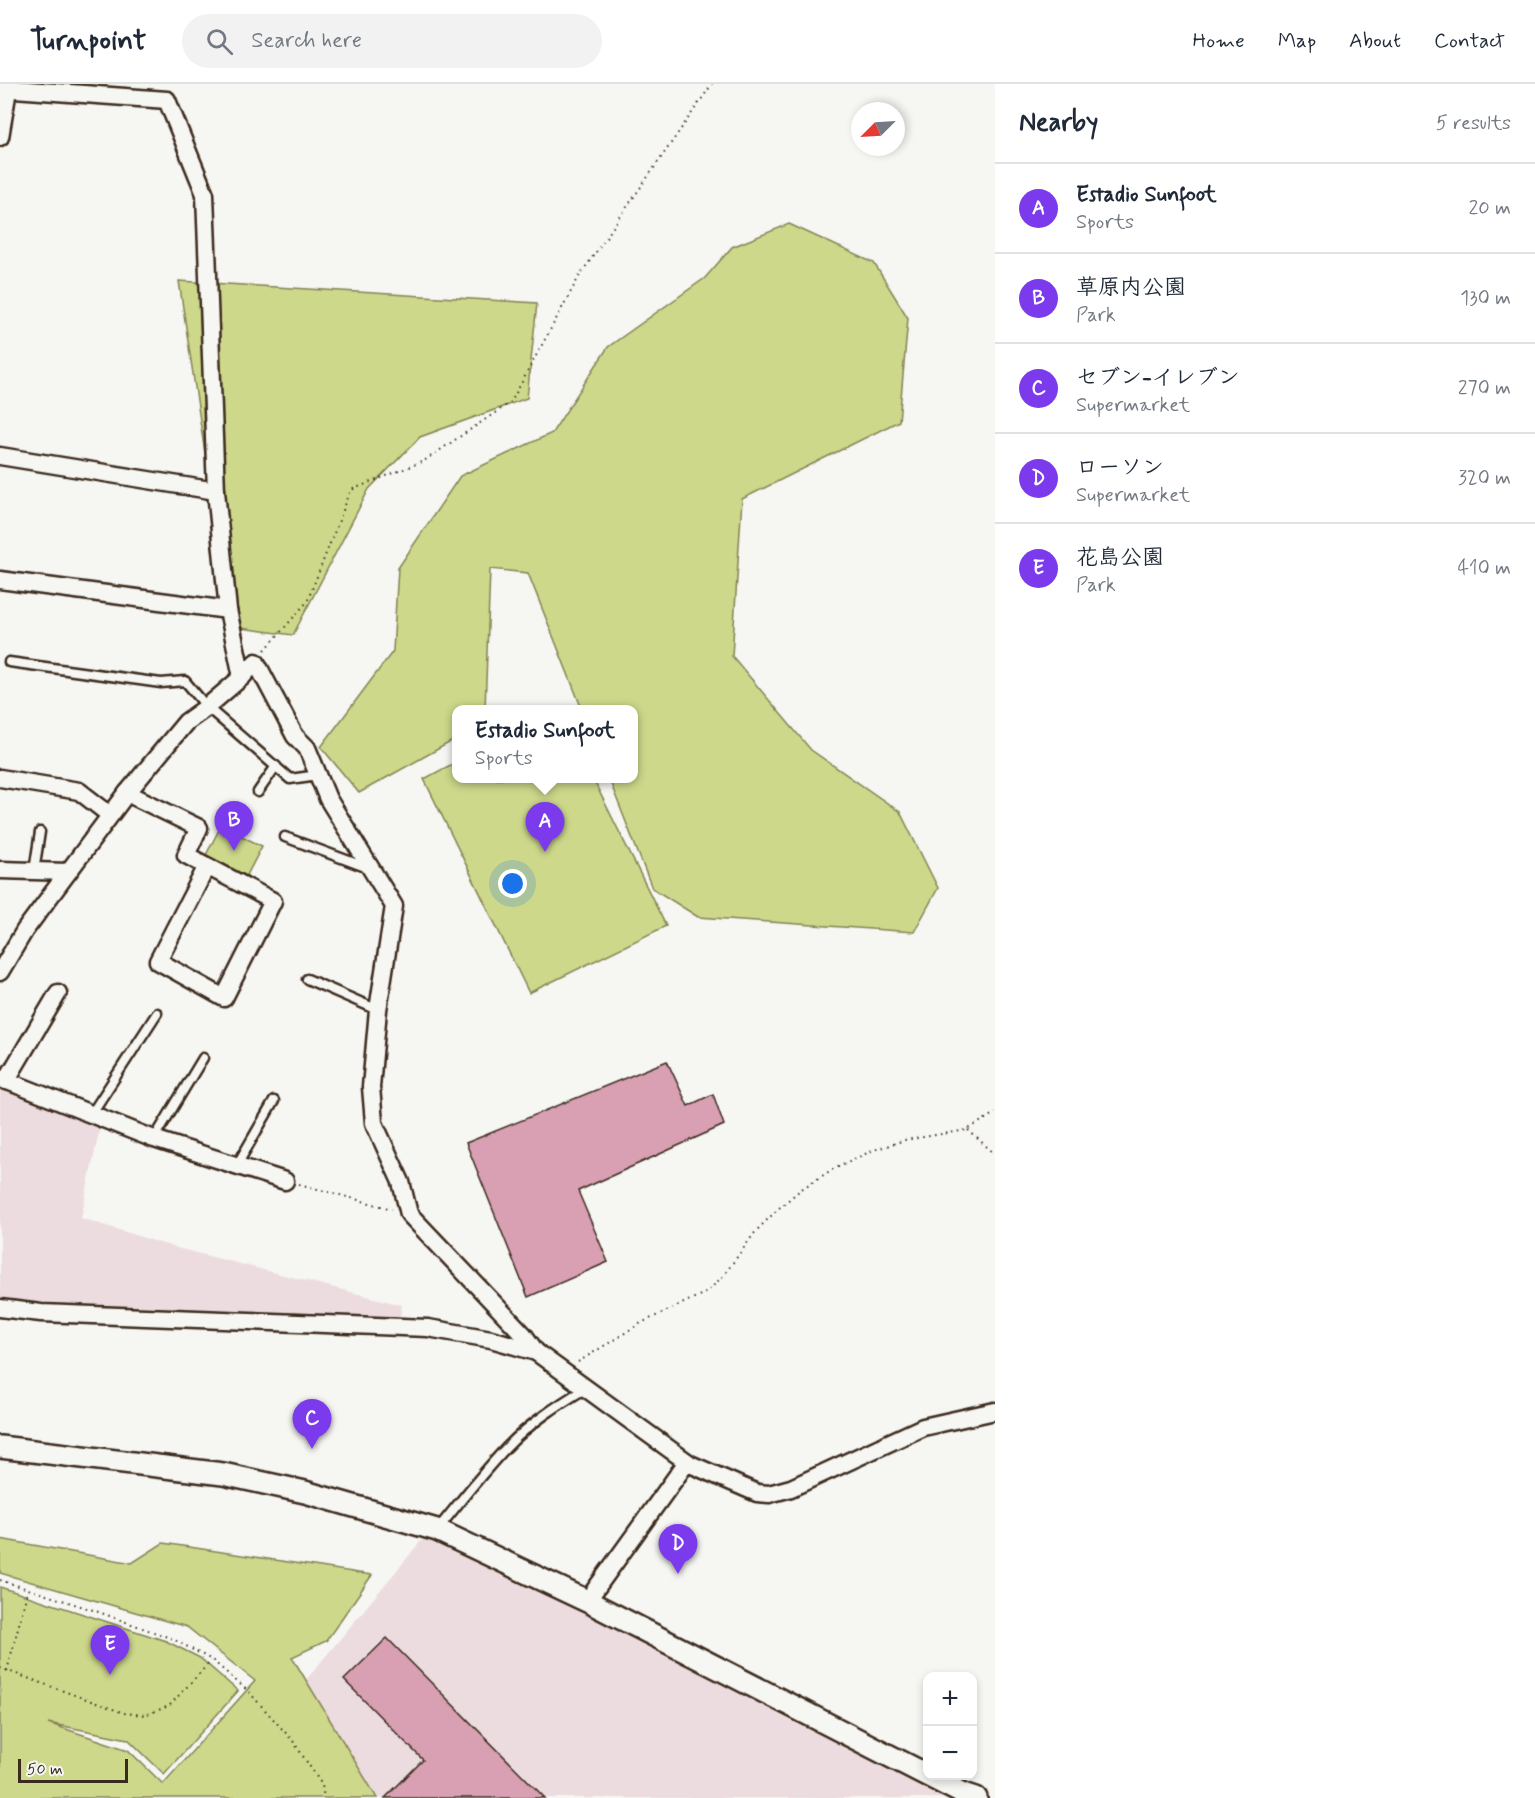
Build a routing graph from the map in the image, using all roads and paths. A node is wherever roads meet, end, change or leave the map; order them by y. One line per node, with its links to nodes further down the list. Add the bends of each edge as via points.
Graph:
1 (712, 84): 10 (path, via 580,274 511,402 424,461 351,490 307,602)
2 (6, 87): 3 (street); 4 (street)
3 (141, 91): 6 (street, via 167,100 205,194)
4 (0, 137)
5 (0, 456): 6 (street)
6 (216, 491): 8 (street)
7 (0, 580): 8 (street)
8 (228, 610): 11 (street)
9 (9, 662): 12 (lane, via 161,683 184,681)
10 (256, 662): 11 (street); 14 (street, via 295,736 307,748)
11 (242, 677): 12 (street)
12 (207, 707): 13 (lane); 17 (street, via 186,722)
13 (276, 766): 14 (lane, via 291,779); 16 (lane)
14 (318, 775): 22 (street, via 328,799)
15 (0, 778): 18 (street, via 79,791)
16 (258, 792)
17 (127, 793): 18 (street); 21 (street, via 200,828 186,855)
18 (110, 815): 25 (street)
19 (40, 832): 24 (lane)
20 (285, 837): 22 (lane)
21 (207, 866): 21 (street, via 158,961 224,998 273,901)
22 (371, 869): 29 (street, via 394,906)
23 (0, 870): 24 (street)
24 (34, 871): 25 (street)
25 (68, 872): 26 (street, via 24,930)
26 (0, 972)
27 (307, 979): 29 (lane)
28 (58, 993): 32 (street)
29 (378, 1010): 41 (street, via 371,1110 401,1182)
30 (157, 1013): 34 (lane)
31 (202, 1058): 37 (lane)
32 (3, 1080): 34 (street)
33 (274, 1101): 39 (lane)
34 (92, 1113): 37 (street)
35 (995, 1113): 36 (path)
36 (967, 1130): 38 (path); 44 (path, via 905,1140 836,1167 778,1209 707,1292 641,1323)
37 (154, 1139): 39 (street)
38 (995, 1154)
39 (237, 1165): 40 (street)
40 (285, 1180): 41 (path)
41 (409, 1214): 43 (street)
42 (0, 1308): 43 (street, via 41,1313 428,1328)
43 (536, 1352): 44 (street)
44 (563, 1372): 45 (street)
45 (586, 1388): 48 (street); 49 (lane, via 507,1447)
46 (995, 1411): 48 (street, via 923,1427 791,1488 769,1494 735,1485)
47 (0, 1446): 49 (street, via 223,1474 305,1492)
48 (687, 1462): 52 (street)
49 (437, 1530): 52 (street)
50 (0, 1580): 51 (path)
51 (29, 1588): 53 (path, via 173,1639); 55 (path)
52 (587, 1601): 57 (street)
53 (212, 1660): 55 (path, via 169,1706 145,1715 124,1713); 56 (path, via 248,1691 293,1741 322,1785)
54 (0, 1668): 55 (path)
55 (7, 1671)
56 (324, 1798)
57 (976, 1798)

